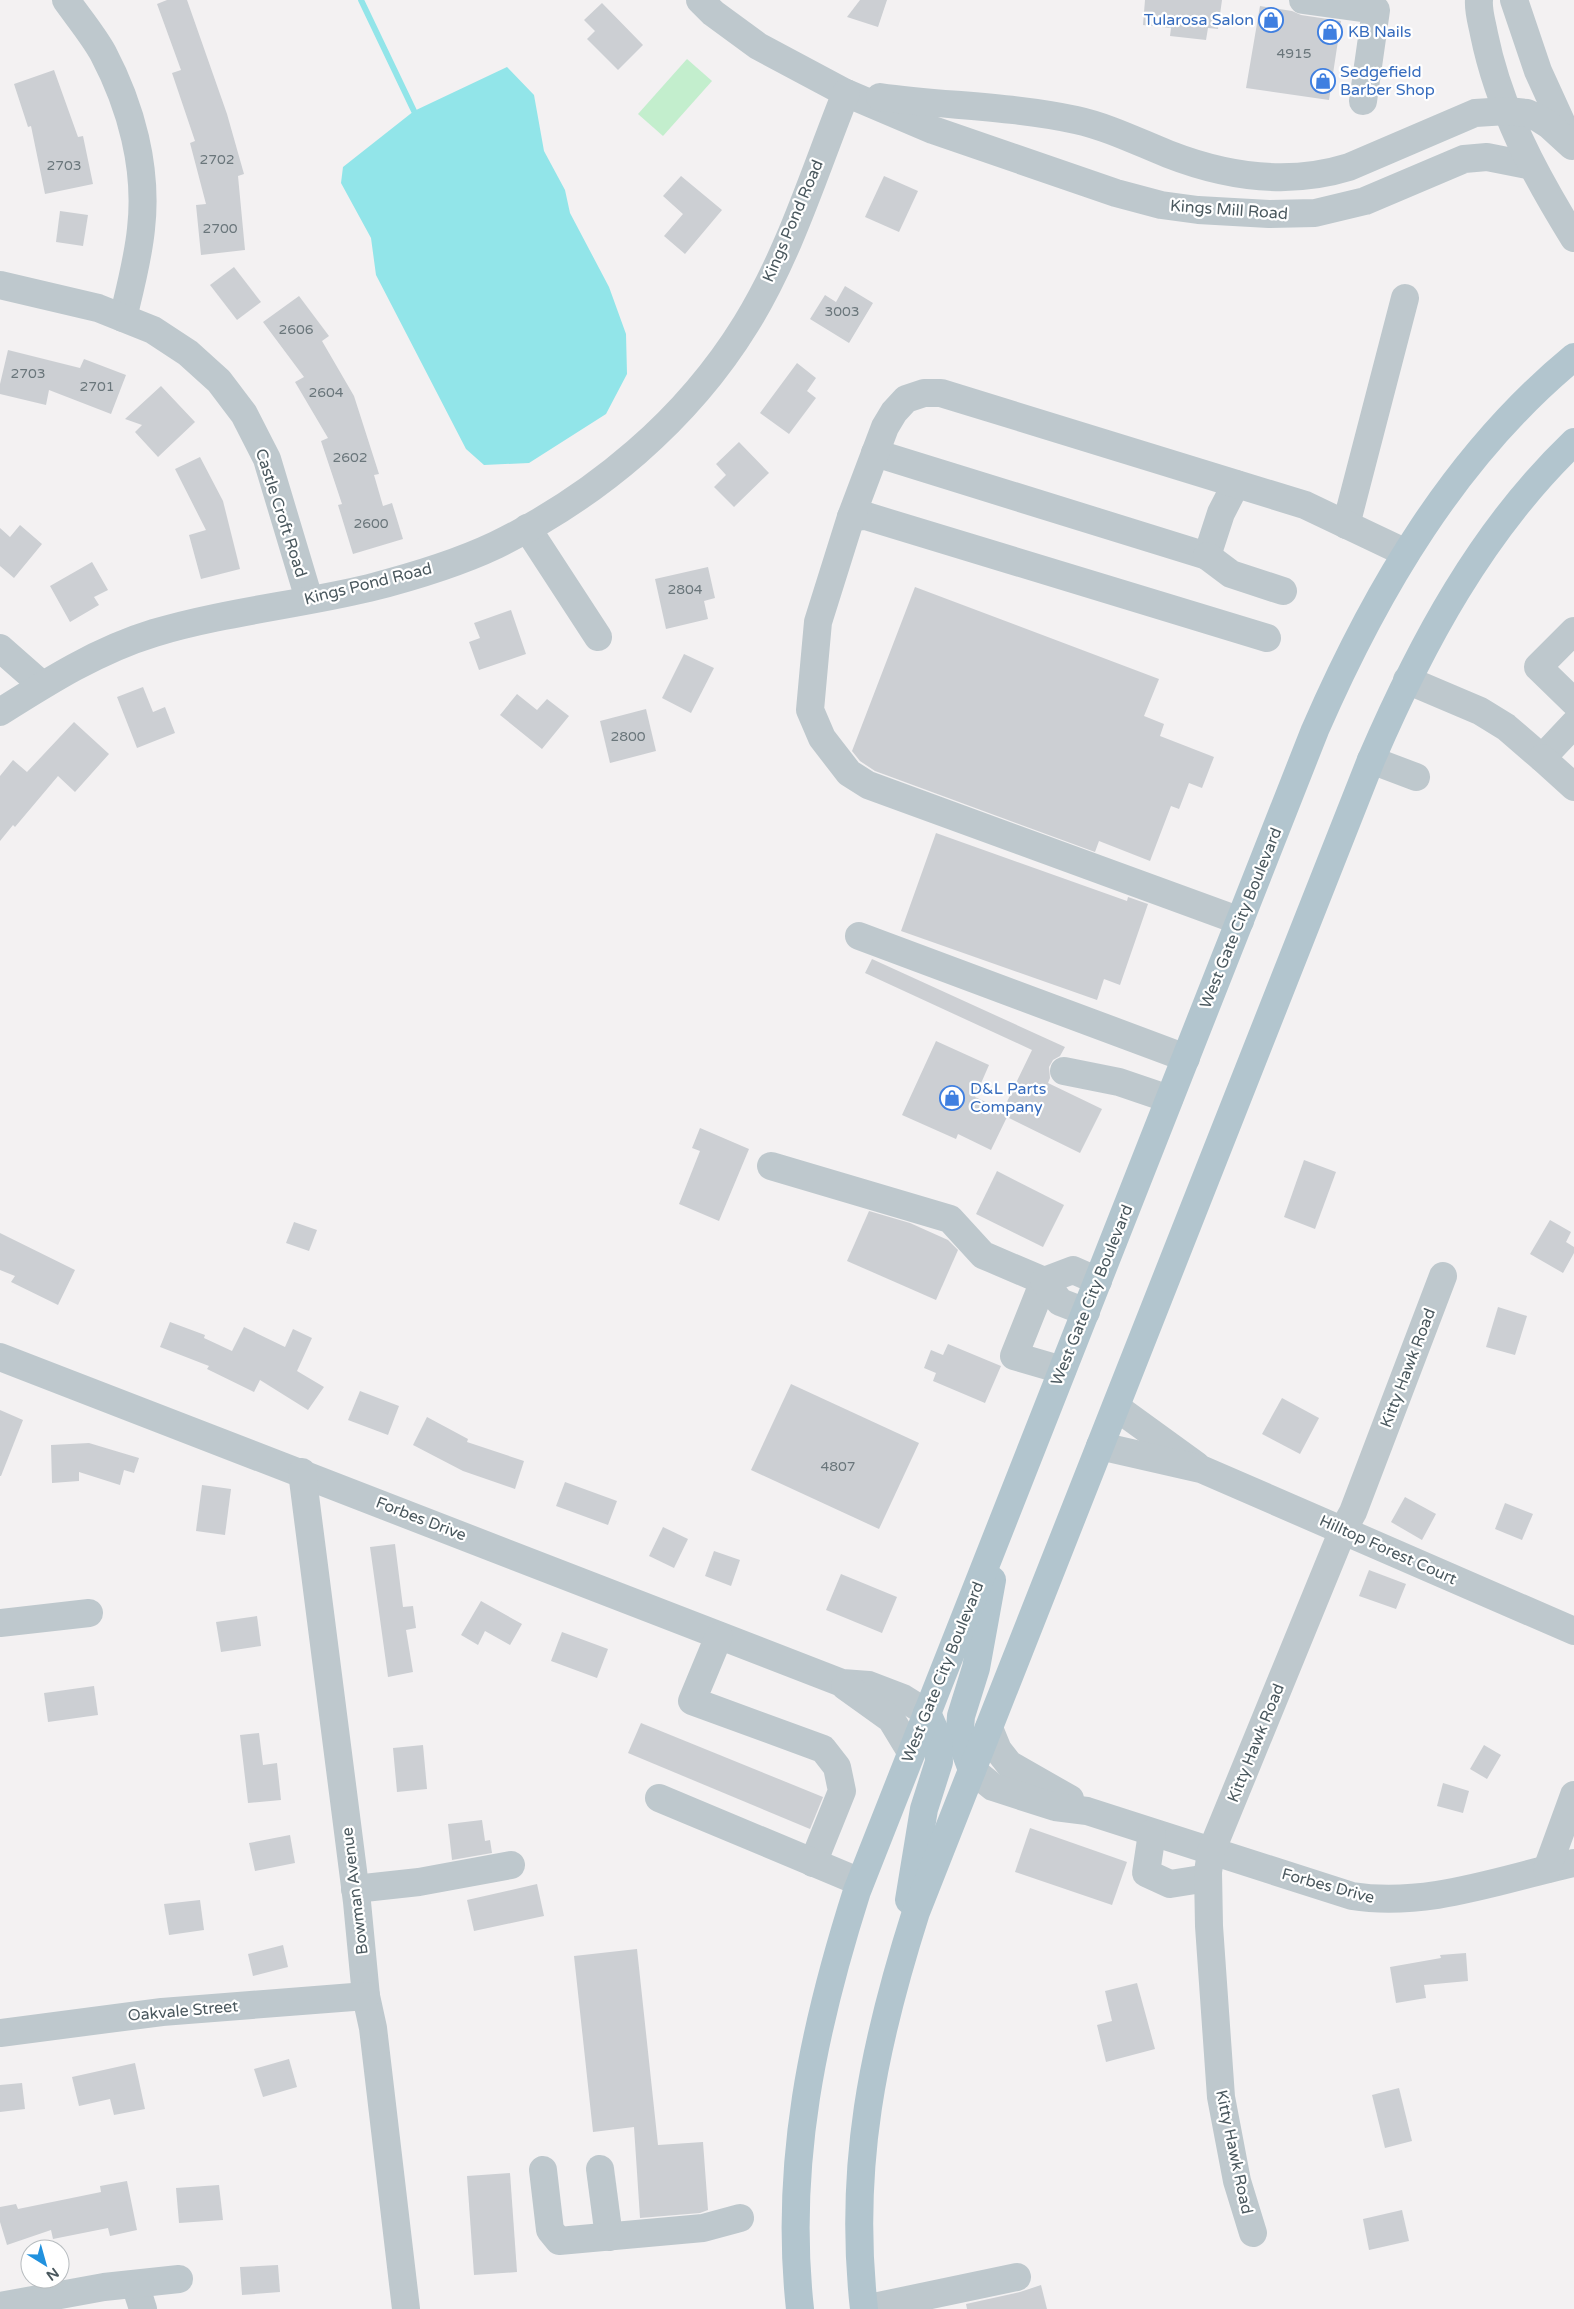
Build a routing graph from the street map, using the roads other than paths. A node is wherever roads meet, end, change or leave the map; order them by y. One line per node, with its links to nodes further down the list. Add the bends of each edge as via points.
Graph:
1 (66, 0): 14 (street, via 102,52 123,96 136,143 142,228)
2 (700, 0): 6 (street, Kings Mill Road, via 758,46)
3 (1304, 0): 7 (street, via 1376,10)
4 (1479, 0): 8 (street, via 1488,55)
5 (1514, 0): 9 (street, via 1538,71)
6 (846, 93): 8 (street, Kings Mill Road, via 936,105 1046,114 1107,129 1201,165 1268,178 1328,173 1475,114); 10 (street, Kings Mill Road, via 933,130 1116,193 1161,205 1198,210 1315,213 1365,201 1464,159 1487,157); 21 (street, Kings Pond Road, via 780,262 728,352 684,406 635,454 580,496)
7 (1363, 101)
8 (1507, 111): 9 (street, Kings Mill Road, via 1538,118); 10 (street)
9 (1573, 147)
10 (1532, 166): 11 (street)
11 (1574, 238)
12 (0, 286): 14 (street, Castle Croft Road, via 98,308)
13 (1405, 298): 20 (street)
14 (123, 318): 25 (street, Castle Croft Road, via 153,330 188,353 219,381 244,414 267,459)
15 (1574, 356): 22 (main road, West Gate City Boulevard, via 1487,443 1451,487)
16 (1574, 442): 30 (main road, via 1501,525 1472,566 1444,610)
17 (875, 453): 18 (street, via 885,426 906,400 924,392 941,393); 19 (street); 23 (street)
18 (1236, 484): 20 (street, via 1304,505); 23 (street, via 1221,513)
19 (851, 517): 27 (street, via 866,516); 39 (street, via 818,622 810,710 822,738 849,773 868,785)
20 (1346, 525): 22 (street)
21 (527, 528): 25 (street, Kings Pond Road, via 495,545 432,570 367,588); 26 (street)
22 (1406, 554): 39 (main road, West Gate City Boulevard, via 1338,678)
23 (1207, 556): 24 (street, via 1231,574)
24 (1283, 591)
25 (309, 599): 31 (street, Kings Pond Road, via 153,633 90,658)
26 (598, 637)
27 (1267, 638)
28 (1571, 641): 32 (street, via 1538,667)
29 (0, 648): 31 (street)
30 (1407, 680): 35 (street, via 1480,711 1506,727); 36 (main road)
31 (42, 685): 33 (street, Kings Pond Road)
32 (1574, 702)
33 (0, 712)
34 (1574, 724): 35 (street)
35 (1542, 758): 38 (street)
36 (1371, 760): 37 (street); 51 (main road)
37 (1416, 777)
38 (1574, 787)
39 (1240, 921): 41 (main road, West Gate City Boulevard)
40 (859, 936): 41 (street)
41 (1186, 1058): 43 (main road, West Gate City Boulevard)
42 (1064, 1071): 43 (street, via 1119,1082)
43 (1169, 1099): 47 (main road, West Gate City Boulevard)
44 (770, 1166): 46 (street, via 950,1219 983,1255)
45 (1443, 1276): 56 (street, Kitty Hawk Road, via 1353,1512)
46 (1044, 1281): 47 (street, via 1073,1270); 48 (street, via 1060,1302); 50 (street, via 1014,1356)
47 (1098, 1281): 48 (main road, West Gate City Boulevard)
48 (1086, 1312): 50 (main road, West Gate City Boulevard)
49 (0, 1357): 54 (street, Forbes Drive)
50 (1062, 1370): 55 (main road, West Gate City Boulevard)
51 (1116, 1407): 52 (main road); 53 (street, Hilltop Forest Court)
52 (1100, 1446): 53 (street, Hilltop Forest Court); 63 (main road)
53 (1201, 1469): 56 (street, Hilltop Forest Court)
54 (302, 1472): 60 (street, Forbes Drive); 76 (street, Bowman Avenue)
55 (1003, 1520): 62 (main road, West Gate City Boulevard); 65 (main road, via 976,1668 961,1716 962,1743)
56 (1343, 1530): 59 (street, Hilltop Forest Court); 73 (street, Kitty Hawk Road)
57 (89, 1613): 58 (street)
58 (0, 1623)
59 (1574, 1631)
60 (719, 1636): 61 (street, Forbes Drive); 70 (street, via 692,1701 822,1749 837,1767 842,1791)
61 (842, 1683): 62 (street, Forbes Drive, via 869,1685 903,1698); 64 (street, Forbes Drive, via 891,1719)
62 (927, 1713): 64 (main road, West Gate City Boulevard); 77 (main road, via 938,1738 939,1762 922,1818)
63 (989, 1728): 65 (main road); 68 (street, Forbes Drive, via 998,1750 1009,1764)
64 (912, 1752): 75 (main road, West Gate City Boulevard)
65 (972, 1770): 68 (street, Forbes Drive, via 994,1786 1055,1807); 77 (main road, via 916,1912)
66 (1574, 1795): 74 (street)
67 (659, 1798): 70 (street)
68 (1088, 1811): 69 (street, Forbes Drive)
69 (1152, 1833): 73 (street, Forbes Drive); 73 (street, via 1146,1873 1170,1884)
70 (813, 1863): 75 (street)
71 (1574, 1863): 74 (street, Forbes Drive)
72 (511, 1865): 76 (street, via 419,1882)
73 (1210, 1865): 74 (street, Forbes Drive, via 1380,1900 1410,1900); 83 (street, Kitty Hawk Road, via 1209,1926 1221,2097 1237,2181)
74 (1547, 1869)
75 (860, 1882): 91 (main road, West Gate City Boulevard, via 823,2004 803,2113 795,2226)
76 (356, 1889): 78 (street, Bowman Avenue)
77 (899, 1965): 92 (main road, via 873,2069 860,2173 859,2225)
78 (366, 1996): 79 (street, Oakvale Street, via 162,2012); 90 (street, Bowman Avenue, via 373,2028)
79 (0, 2033)
80 (600, 2169): 84 (street)
81 (543, 2170): 84 (street, via 550,2230 560,2241)
82 (740, 2218): 84 (street, via 703,2228)
83 (1253, 2233)
84 (609, 2237)
85 (1017, 2277): 88 (street)
86 (179, 2279): 87 (street)
87 (139, 2297): 89 (street, via 104,2286)
88 (908, 2305): 92 (street)
89 (0, 2306)
90 (406, 2309)
91 (800, 2309)
92 (864, 2309)

